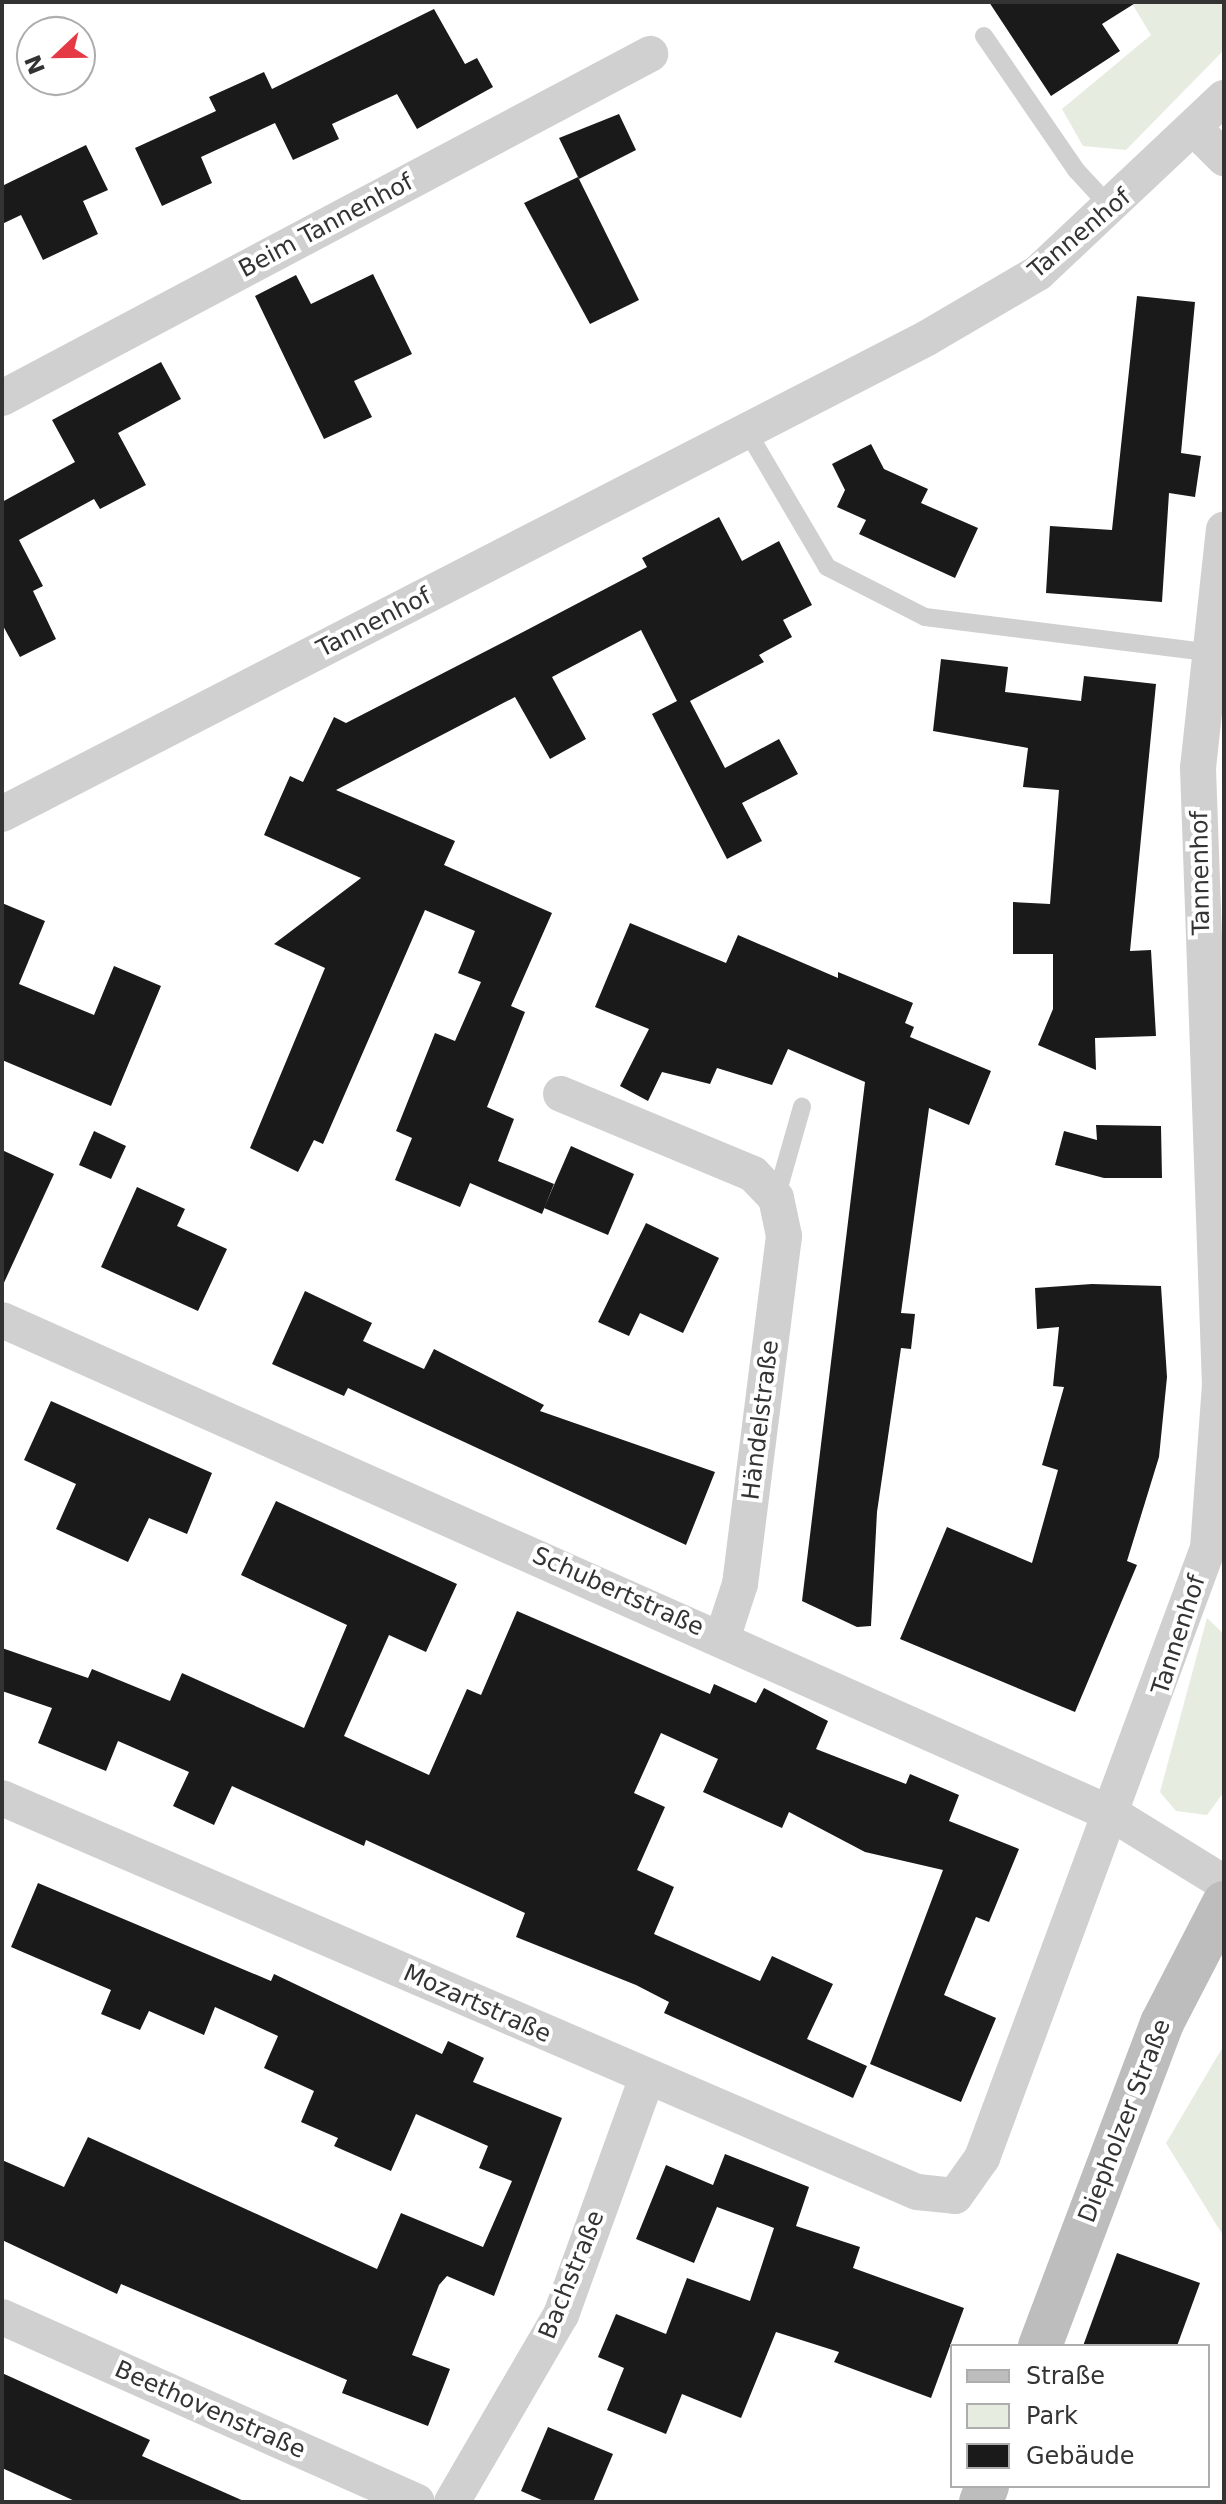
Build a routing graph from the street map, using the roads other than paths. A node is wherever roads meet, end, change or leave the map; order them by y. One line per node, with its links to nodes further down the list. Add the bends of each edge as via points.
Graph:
1 (984, 36): 6 (lane, via 1076,170)
2 (650, 54): 7 (street, Beim Tannenhof)
3 (1224, 98): 4 (street, Tannenhof)
4 (1196, 130): 5 (street); 6 (street, Tannenhof)
5 (1224, 158)
6 (1112, 209): 8 (street, Tannenhof, via 1038,273)
7 (2, 398)
8 (747, 431): 10 (lane, via 827,567 925,617); 11 (street, Tannenhof)
9 (1224, 529): 10 (street, Tannenhof)
10 (1207, 652): 12 (street, Tannenhof)
11 (2, 814)
12 (1212, 882): 19 (street, Tannenhof, via 1218,1473 1208,1548)
13 (561, 1094): 15 (street, via 753,1174)
14 (802, 1107): 15 (lane, Händelstraße)
15 (776, 1198): 17 (street, Händelstraße, via 784,1236 740,1584)
16 (2, 1320): 17 (street, Schubertstraße)
17 (722, 1639): 19 (street, Schubertstraße)
18 (2, 1798): 22 (street, Mozartstraße)
19 (1114, 1815): 20 (street, Schubertstraße); 23 (street, Tannenhof, via 982,2158)
20 (1224, 1883)
21 (1224, 1903): 25 (main road, Diepholzer Straße, via 1162,2023)
22 (647, 2078): 23 (street, Mozartstraße, via 917,2192); 27 (street, Bachstraße, via 561,2315)
23 (955, 2196)
24 (2, 2317): 26 (street, Beethovenstraße)
25 (1041, 2344)
26 (417, 2502)
27 (452, 2502)

